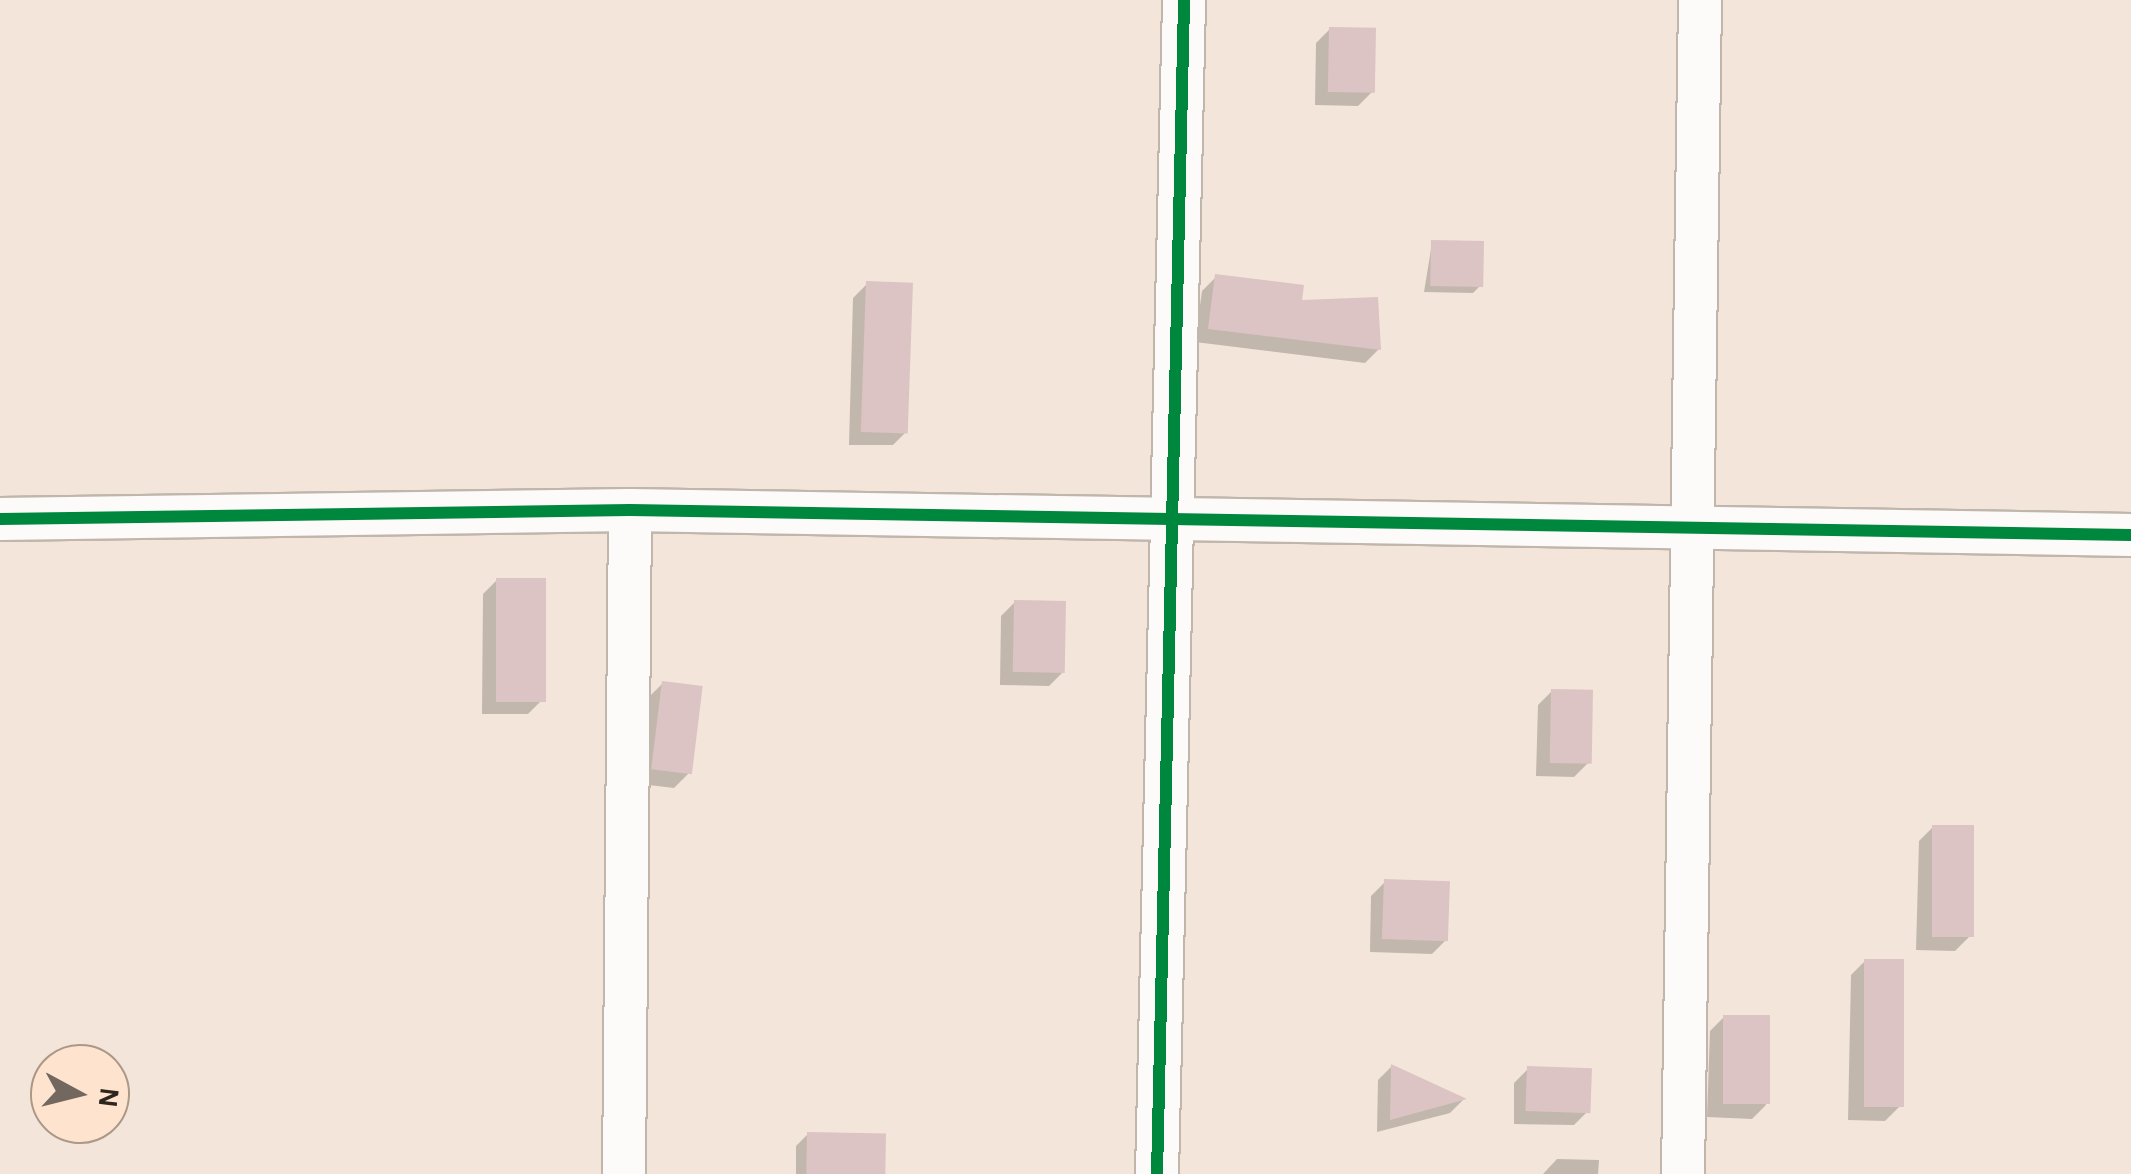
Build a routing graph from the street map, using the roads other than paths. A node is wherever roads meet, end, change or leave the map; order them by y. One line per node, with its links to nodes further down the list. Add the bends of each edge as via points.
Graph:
1 (1184, 0): 5 (street)
2 (1700, 0): 6 (street)
3 (630, 510): 4 (street); 5 (street); 8 (street)
4 (0, 519)
5 (1177, 519): 6 (street); 9 (street)
6 (1693, 528): 7 (street); 10 (street)
7 (2131, 535)
8 (624, 1174)
9 (1157, 1174)
10 (1683, 1174)

